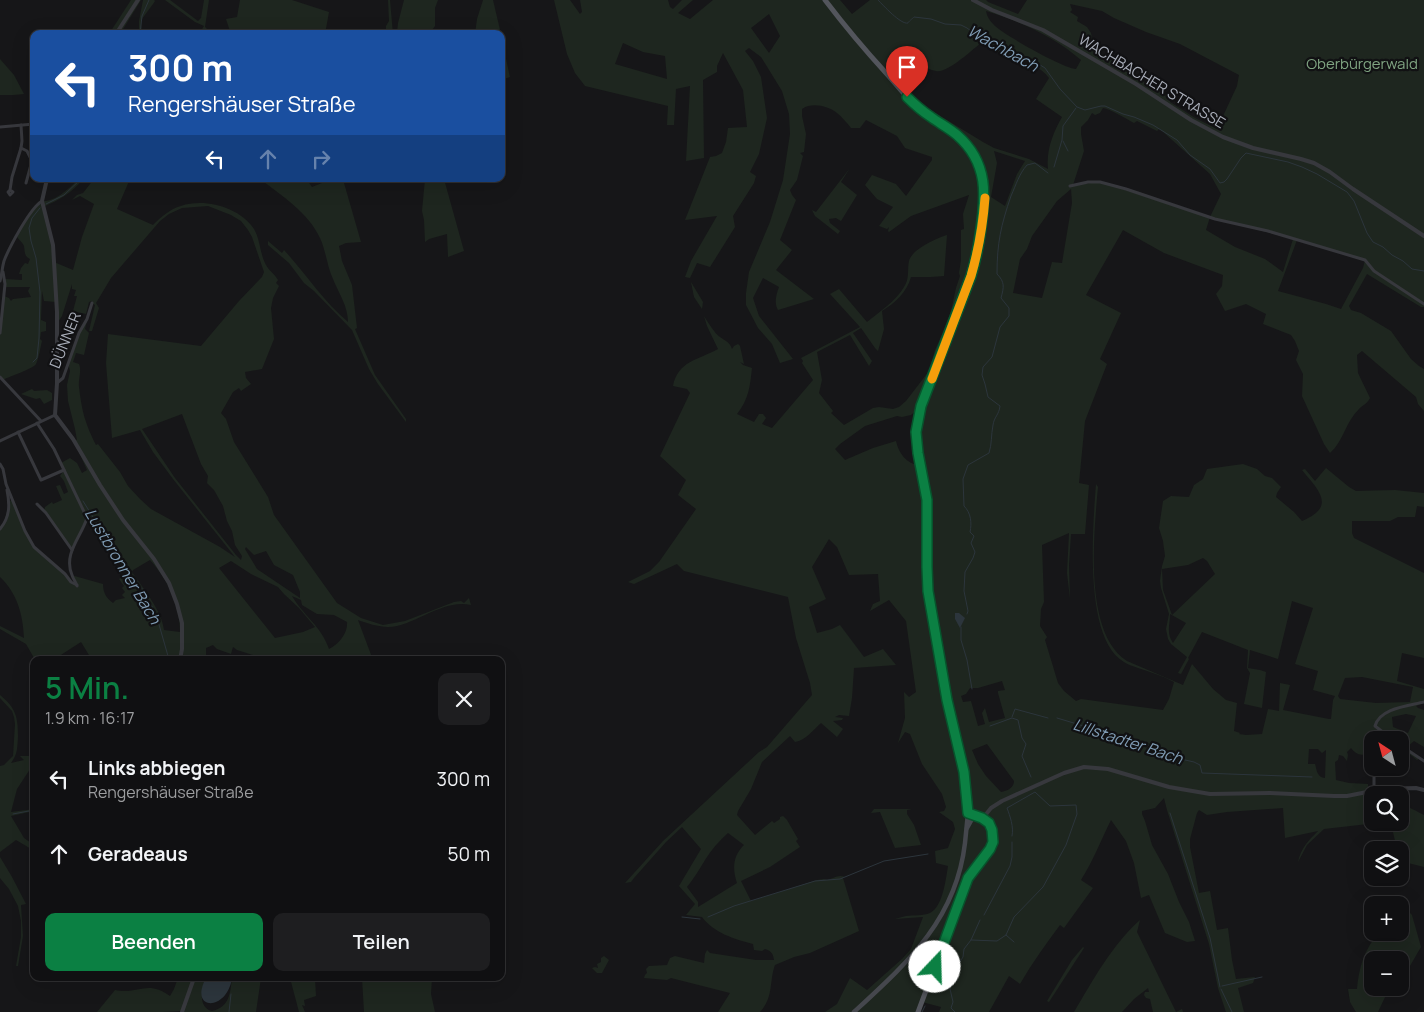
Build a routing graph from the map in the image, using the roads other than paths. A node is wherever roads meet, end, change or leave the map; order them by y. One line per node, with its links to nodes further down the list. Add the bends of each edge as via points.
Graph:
1 (138, 0): 4 (street)
2 (825, 0): 42 (main road, via 907,97 969,147 983,180 984,203 975,264 921,406 916,432 927,500 928,591 947,700 964,772)
3 (973, 0): 16 (street, WACHBACHER STRASSE, via 1043,30 1217,134 1253,148 1314,163)
4 (119, 30)
5 (30, 124): 6 (street)
6 (21, 125): 7 (street); 8 (street)
7 (0, 127)
8 (21, 148): 9 (street); 14 (street)
9 (30, 157)
10 (30, 169): 12 (street)
11 (46, 182): 15 (street)
12 (26, 184)
13 (1070, 186): 20 (street, via 1100,182 1216,219 1365,260 1374,271)
14 (10, 190)
15 (42, 201): 17 (street, via 24,222 5,260); 23 (street, via 54,245)
16 (1424, 236)
17 (3, 272): 18 (street); 21 (street, via 5,284)
18 (0, 281)
19 (92, 303): 23 (street, DÜNNER, via 63,378)
20 (1424, 304)
21 (0, 333)
22 (0, 378): 25 (street)
23 (57, 383): 24 (street)
24 (55, 415): 25 (street); 34 (street, via 170,584 182,623)
25 (39, 422): 26 (street); 29 (street)
26 (18, 432): 27 (street); 29 (street, via 41,480)
27 (0, 441)
28 (0, 464): 30 (street)
29 (64, 470): 33 (street, via 87,518)
30 (6, 484): 32 (street, via 9,513); 33 (street, via 34,547 77,586 69,565)
31 (37, 504): 33 (street)
32 (0, 529)
33 (72, 550)
34 (181, 656)
35 (1424, 702): 36 (street, via 1392,710 1379,717 1375,724)
36 (1380, 731)
37 (1409, 751): 38 (street)
38 (1424, 761)
39 (1409, 788): 40 (street)
40 (1424, 790)
41 (1364, 792): 43 (street, via 1328,796 1210,794 1170,787 1108,769 1084,767 1002,801)
42 (968, 813): 43 (main road); 44 (main road)
43 (980, 817): 44 (main road, via 970,822); 48 (main road, via 989,823 992,830 992,846 968,878)
44 (966, 832): 47 (main road, via 953,890 934,927 904,965)
45 (193, 981): 46 (street)
46 (182, 1012)
47 (854, 1012)
48 (918, 1012)

